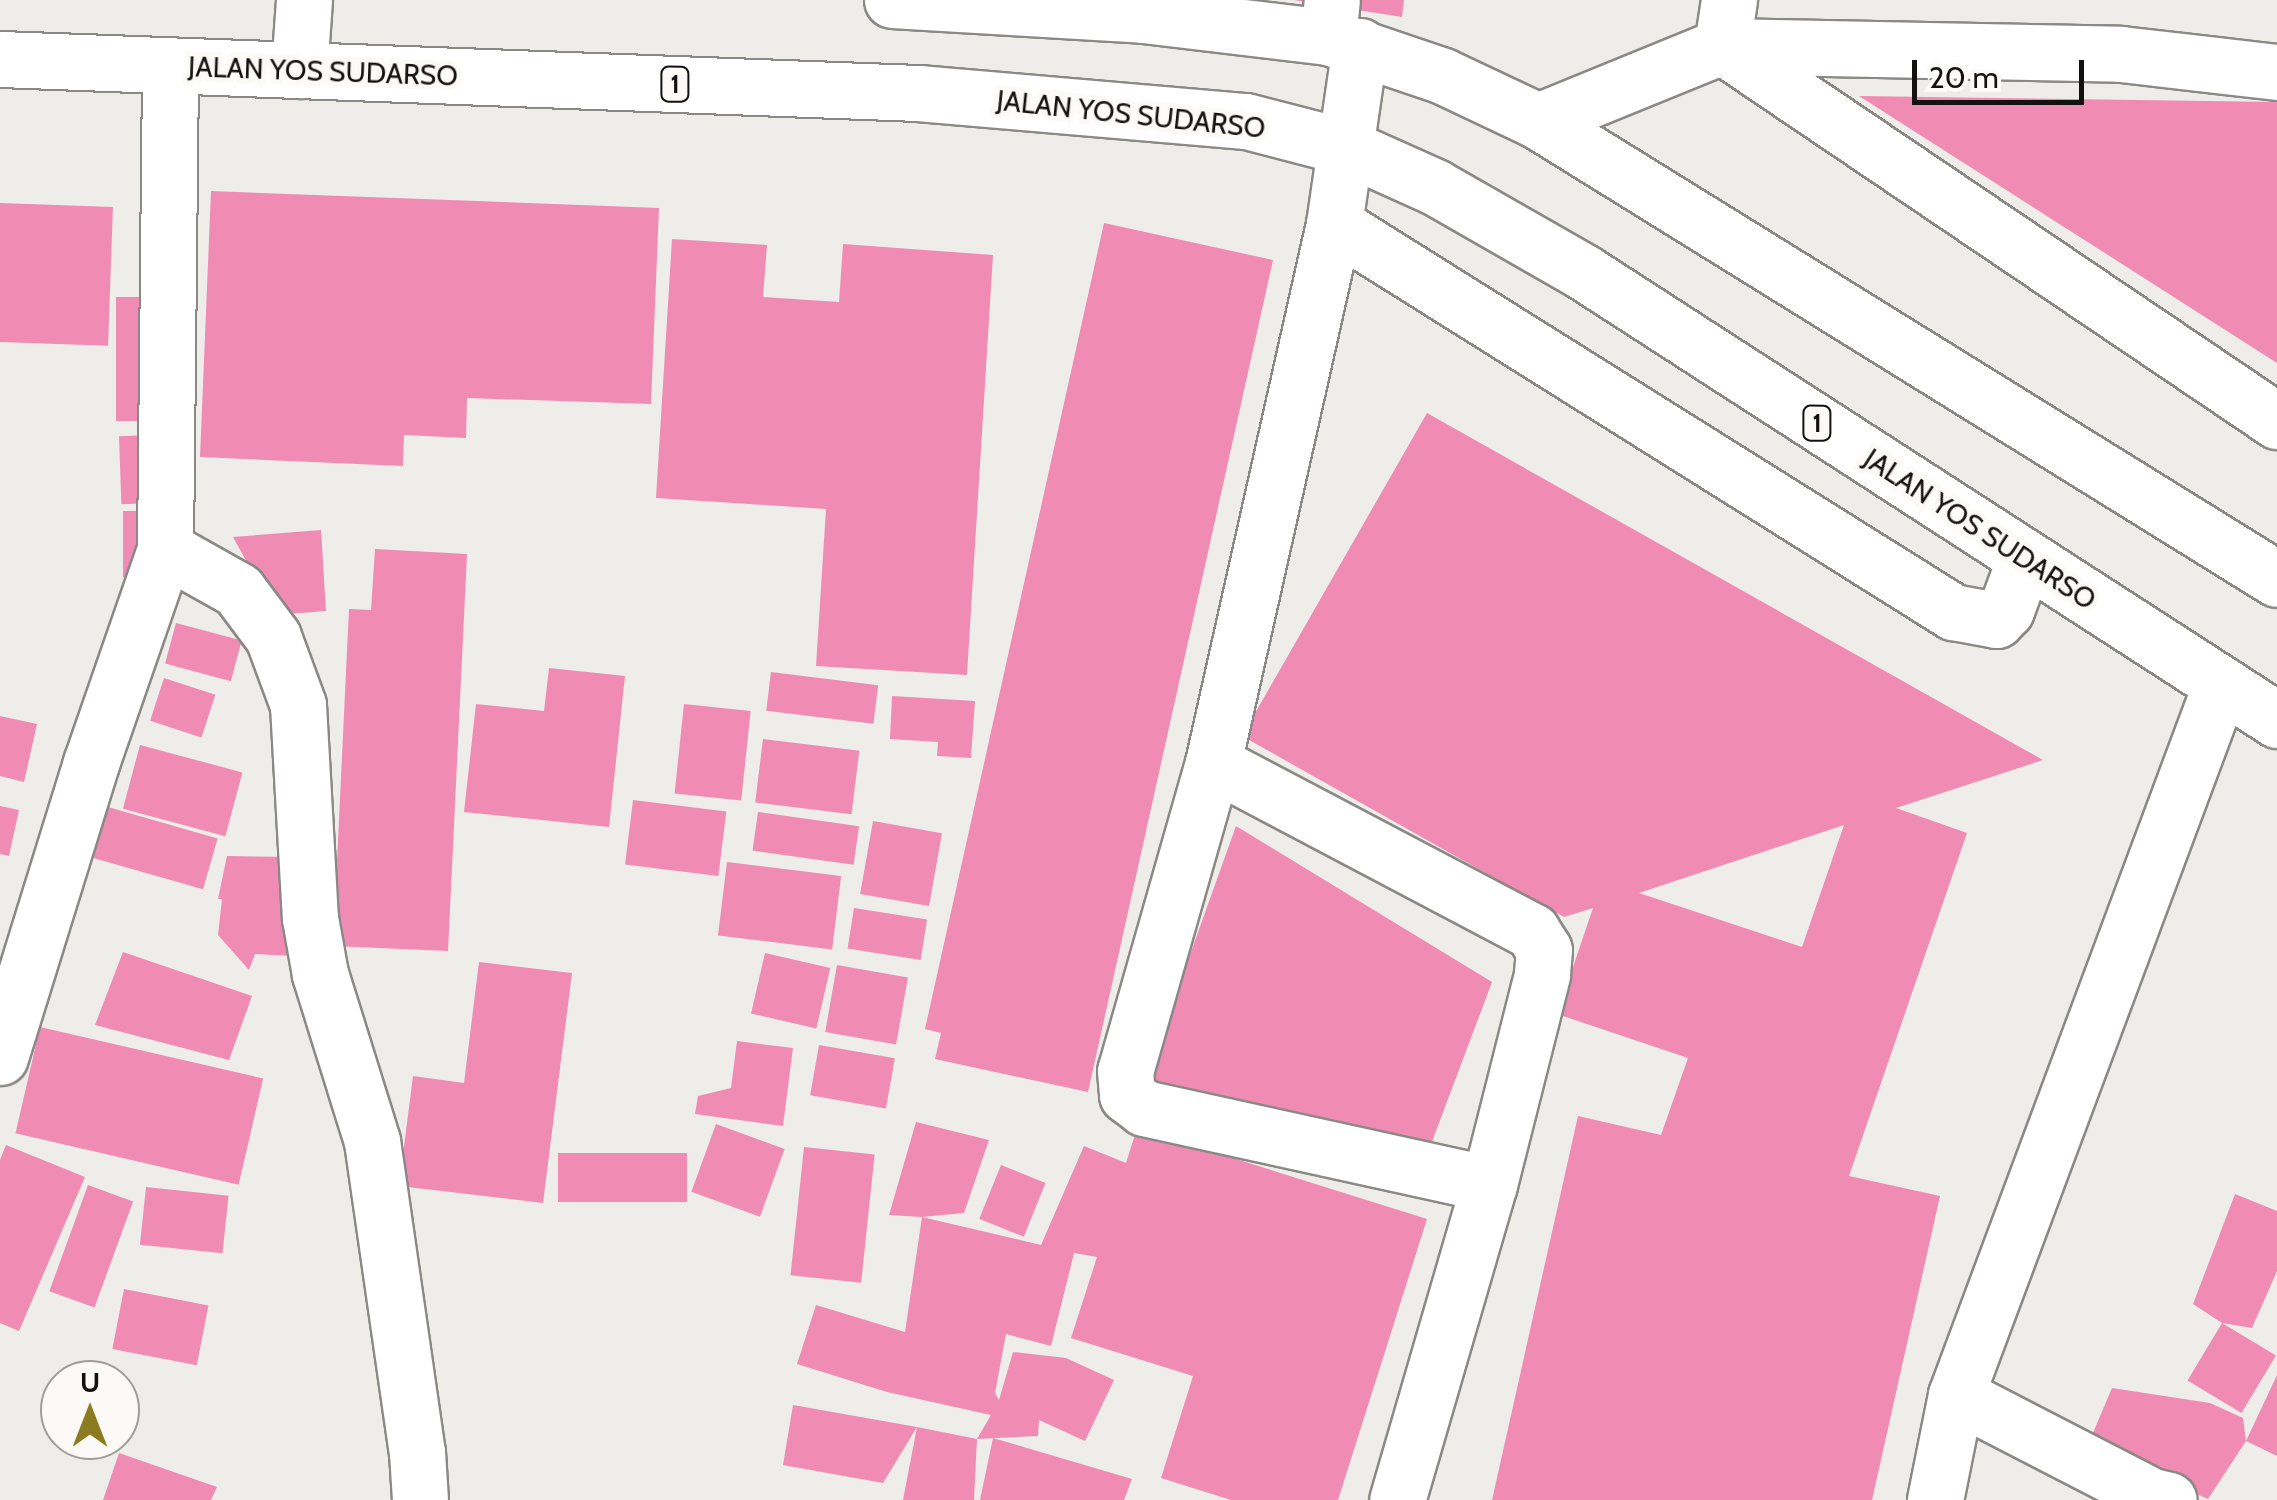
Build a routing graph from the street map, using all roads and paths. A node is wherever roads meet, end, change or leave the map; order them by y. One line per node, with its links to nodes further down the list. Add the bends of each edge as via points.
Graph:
1 (304, 0): 7 (main road)
2 (892, 0): 4 (main road)
3 (1725, 23): 8 (main road); 9 (main road); 12 (main road)
4 (1340, 28): 9 (main road); 10 (main road)
5 (0, 59): 6 (main road, JALAN YOS SUDARSO / 1)
6 (170, 65): 7 (main road, JALAN YOS SUDARSO / 1); 13 (main road)
7 (299, 70): 10 (main road, JALAN YOS SUDARSO / 1, via 918,92 1246,121)
8 (2277, 72)
9 (1538, 121): 15 (main road)
10 (1346, 146): 11 (main road); 14 (main road, JALAN YOS SUDARSO / 1, via 1435,187 1585,273)
11 (1334, 224): 14 (main road, via 1953,612 1996,620); 18 (main road)
12 (2277, 420)
13 (165, 550): 19 (main road); 22 (main road, via 238,590 273,636 298,705 310,918 320,974 372,1141)
14 (2025, 558): 16 (main road, JALAN YOS SUDARSO / 1)
15 (2277, 578)
16 (2221, 684): 17 (main road, JALAN YOS SUDARSO / 1); 21 (main road)
17 (2277, 720)
18 (1213, 763): 20 (main road, via 1532,931 1544,950 1542,975); 20 (main road, via 1130,1047 1127,1095 1144,1108)
19 (0, 1057)
20 (1489, 1184): 23 (main road)
21 (1956, 1395): 24 (main road); 25 (main road)
22 (420, 1500)
23 (1398, 1500)
24 (1935, 1500)
25 (2169, 1500)

